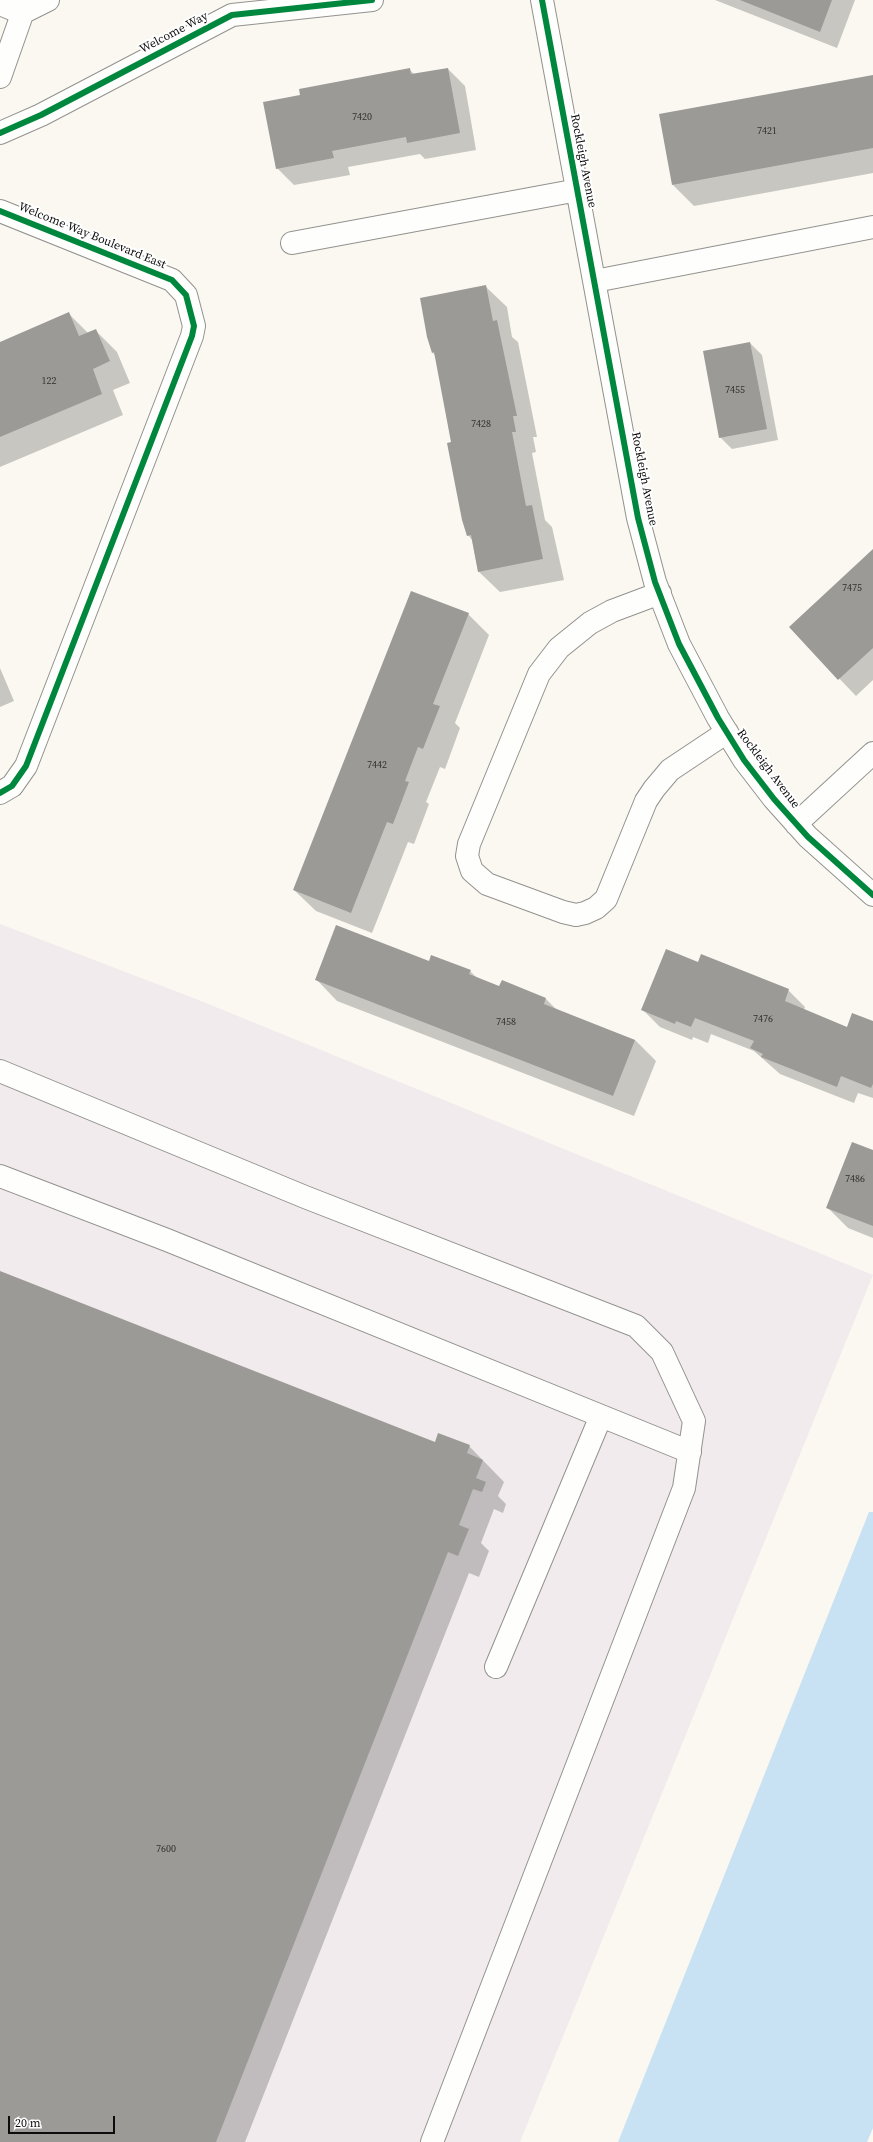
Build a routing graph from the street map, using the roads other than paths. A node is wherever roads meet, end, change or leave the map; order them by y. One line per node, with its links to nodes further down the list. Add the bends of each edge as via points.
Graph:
1 (48, 0): 5 (street)
2 (372, 0): 7 (street, Welcome Way, via 232,14 41,115)
3 (542, 0): 8 (street, Rockleigh Avenue)
4 (0, 4): 5 (street)
5 (25, 6): 6 (street)
6 (0, 77)
7 (0, 133)
8 (578, 190): 11 (street); 12 (street, Rockleigh Avenue)
9 (0, 211): 16 (street, Welcome Way Boulevard East, via 162,275 176,284 190,302 194,326 26,766 12,786)
10 (873, 227): 12 (street)
11 (292, 243)
12 (595, 280): 13 (street, Rockleigh Avenue, via 638,518)
13 (660, 593): 14 (street, Rockleigh Avenue, via 679,644 701,689); 14 (street, via 612,611 590,623 559,648 539,674 469,844 467,856 472,871 487,884 562,912 576,915 596,908 606,899 643,808 654,788 670,770)
14 (727, 732): 17 (street, Rockleigh Avenue, via 744,760)
15 (873, 753): 17 (street)
16 (2, 792)
17 (796, 824): 18 (street, Rockleigh Avenue)
18 (873, 895)
19 (0, 1071): 22 (street, via 305,1197 636,1326 662,1352 694,1421)
20 (0, 1176): 21 (street, via 167,1240)
21 (601, 1416): 22 (street); 23 (street)
22 (690, 1452): 24 (street, via 684,1488)
23 (496, 1667)
24 (432, 2142)

